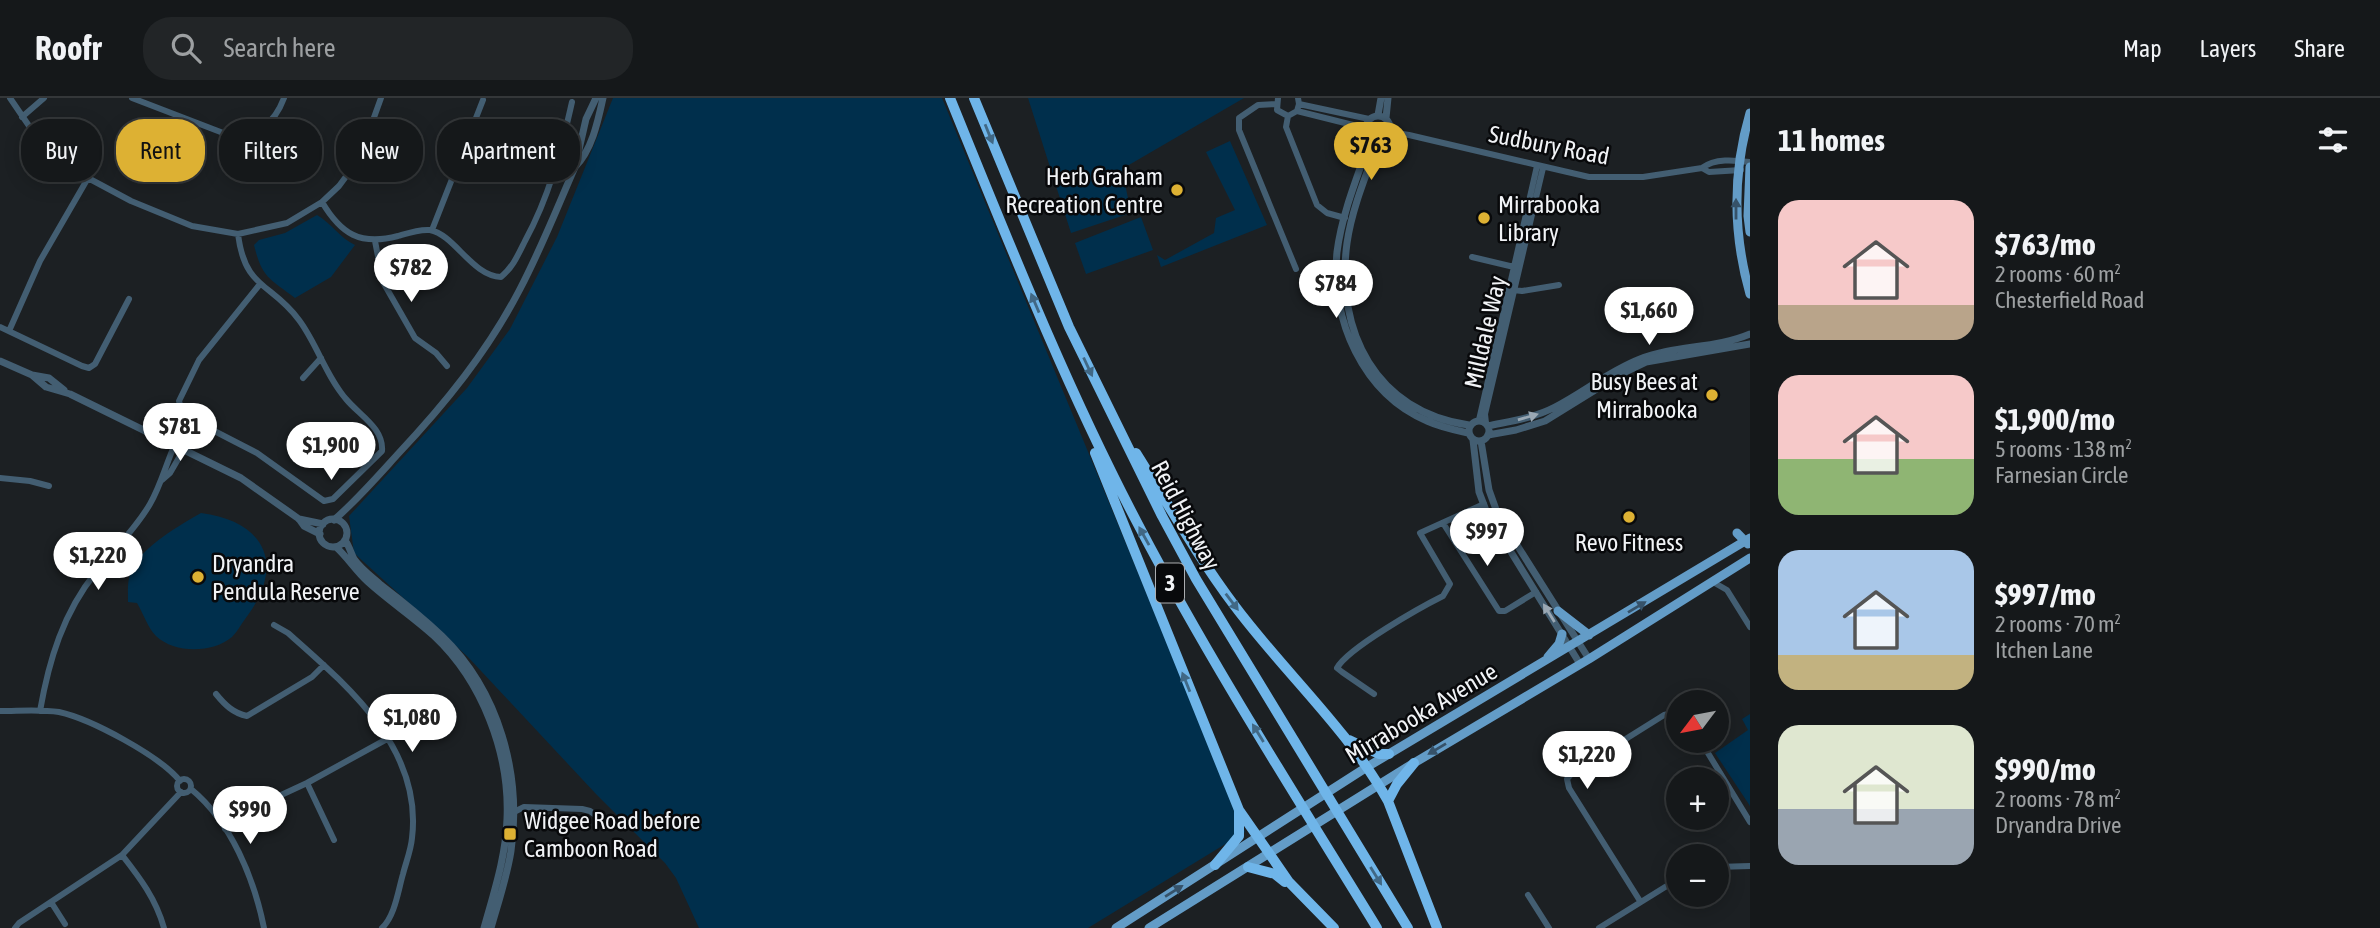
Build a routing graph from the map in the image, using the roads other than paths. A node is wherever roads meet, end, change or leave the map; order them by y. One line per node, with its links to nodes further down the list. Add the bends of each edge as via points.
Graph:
1 (10, 98): 18 (street)
2 (44, 98): 18 (street)
3 (132, 98): 4 (street, via 231,136 268,127)
4 (284, 98)
5 (381, 98): 34 (street, via 359,159)
6 (596, 98): 24 (street)
7 (603, 98): 25 (street, via 599,121)
8 (950, 98): 56 (highway, Reid Highway / 3, one-way to 8)
9 (974, 98): 58 (highway, Reid Highway / 3, one-way to 58)
10 (1381, 98): 19 (street)
11 (1388, 98): 19 (street)
12 (483, 100): 36 (street)
13 (1277, 101): 17 (street, via 1280,113); 42 (street, via 1258,105 1238,118)
14 (572, 102): 36 (street, via 557,168 540,214 509,271 493,276)
15 (1298, 104): 17 (street); 20 (street); 21 (street)
16 (1750, 113): 27 (main road)
17 (1288, 116): 35 (street, via 1286,127 1317,205)
18 (22, 117)
19 (1382, 117): 20 (street); 22 (street)
20 (1369, 119): 21 (street)
21 (1365, 128): 23 (street)
22 (1390, 132): 23 (street, via 1384,139); 28 (street, Sudbury Road)
23 (1375, 139): 30 (street)
24 (580, 145)
25 (580, 162)
26 (1750, 162): 27 (street, Sudbury Road)
27 (1738, 165): 28 (street, Sudbury Road, via 1709,172 1702,168 1611,178); 29 (street, Sudbury Road); 46 (main road, one-way to 27, via 1736,217)
28 (1540, 167): 41 (street, Milldale Way)
29 (1750, 169): 37 (main road)
30 (1364, 170): 35 (street); 49 (street, via 1346,254)
31 (86, 182): 50 (street, via 40,261)
32 (95, 182): 38 (street, via 192,226)
33 (569, 182): 67 (street, via 519,290 482,353 435,415)
34 (322, 202): 38 (street, via 287,223); 39 (street, via 347,233)
35 (1345, 218): 49 (street, via 1336,278)
36 (432, 230): 39 (street)
37 (1750, 232)
38 (238, 234): 43 (street, via 241,256)
39 (375, 241): 55 (street, via 383,282 415,338)
40 (1472, 257): 41 (street)
41 (1516, 267): 45 (street, Milldale Way)
42 (1296, 269)
43 (260, 284): 53 (street, via 298,318); 53 (street, via 200,360 179,401 182,412 257,453 324,501 333,499 382,451 383,442 340,392)
44 (1559, 285): 45 (street)
45 (1511, 290): 59 (street, Milldale Way)
46 (1750, 295)
47 (129, 299): 50 (street, via 89,368)
48 (0, 327): 50 (street)
49 (1349, 327): 60 (street, via 1358,358 1395,402 1446,428)
50 (9, 331)
51 (1750, 334): 59 (street, one-way to 51, via 1530,418 1556,407 1643,358)
52 (1750, 344): 59 (street, via 1646,362 1545,421 1516,430)
53 (321, 358): 57 (street)
54 (0, 361): 61 (street, via 49,378 70,394)
55 (447, 366)
56 (1061, 366): 115 (highway, one-way to 56); 143 (highway, Reid Highway / 3, one-way to 56, via 1206,649 1140,528)
57 (303, 378)
58 (1103, 400): 102 (highway, one-way to 102, via 1234,605); 144 (highway, Reid Highway / 3, one-way to 144, via 1196,579)
59 (1485, 426): 60 (street); 60 (street)
60 (1473, 435): 66 (street); 85 (street, via 1498,515)
61 (175, 444): 62 (street); 64 (street)
62 (184, 449): 64 (street); 68 (street, via 241,478)
63 (0, 478): 65 (street)
64 (162, 480): 98 (street, via 132,531 76,600 48,666)
65 (49, 486)
66 (1484, 504): 70 (street); 83 (street)
67 (351, 505): 69 (street); 72 (street)
68 (299, 519): 71 (street); 74 (street)
69 (334, 520): 71 (street); 72 (street)
70 (1443, 523): 83 (street, via 1499,611); 95 (street, via 1420,533 1450,584 1443,596 1364,645 1337,668)
71 (323, 524): 74 (street)
72 (344, 525): 75 (street)
73 (1737, 533): 76 (main road)
74 (320, 534): 77 (street, via 324,543)
75 (345, 540): 77 (street); 112 (street, via 355,560 443,637 471,670 503,739)
76 (1748, 541): 80 (main road, Mirrabooka Avenue)
77 (336, 547): 138 (street, via 369,583 447,650 470,681 490,723 505,774 507,820 502,862)
78 (1750, 558): 79 (main road, Mirrabooka Avenue)
79 (1728, 572): 81 (main road, Mirrabooka Avenue); 82 (street)
80 (1693, 573): 84 (main road); 89 (main road, Mirrabooka Avenue, one-way to 80)
81 (1713, 582): 82 (street); 84 (main road, Mirrabooka Avenue)
82 (1727, 590): 87 (street)
83 (1536, 592): 88 (street, one-way to 83)
84 (1691, 593): 91 (main road, Mirrabooka Avenue)
85 (1559, 611): 89 (main road); 90 (street)
86 (274, 625): 93 (street)
87 (1750, 627)
88 (1562, 634): 90 (street); 92 (main road)
89 (1589, 635): 90 (main road, Mirrabooka Avenue)
90 (1574, 644): 91 (street); 92 (main road, Mirrabooka Avenue)
91 (1584, 661): 96 (main road, Mirrabooka Avenue)
92 (1542, 664): 100 (main road, Mirrabooka Avenue)
93 (324, 665): 94 (street, via 247,716 237,714); 101 (street, via 366,706)
94 (216, 694)
95 (1374, 694)
96 (1503, 709): 100 (main road, via 1463,728); 105 (main road, Mirrabooka Avenue, one-way to 105)
97 (0, 710): 98 (street)
98 (40, 711): 107 (street, via 60,712 127,740)
99 (1666, 715): 131 (street, via 1567,779)
100 (1452, 716): 104 (main road, Mirrabooka Avenue)
101 (387, 738): 108 (street); 137 (street, via 408,778 412,838 391,914)
102 (1347, 739): 104 (highway, via 1378,754); 106 (highway)
103 (1708, 753): 117 (street)
104 (1389, 754): 106 (main road, Mirrabooka Avenue)
105 (1414, 763): 109 (main road, Mirrabooka Avenue); 113 (highway)
106 (1367, 767): 109 (highway); 120 (main road, Mirrabooka Avenue)
107 (180, 781): 110 (street, via 189,781); 111 (street, via 177,787)
108 (307, 783): 119 (street, via 251,809); 121 (street)
109 (1379, 784): 113 (highway); 122 (main road, Mirrabooka Avenue)
110 (191, 789): 111 (street); 119 (street)
111 (181, 792): 123 (street)
112 (513, 799): 114 (street); 116 (street)
113 (1388, 801): 145 (highway)
114 (524, 807): 116 (street); 118 (street, via 582,809)
115 (1239, 810): 120 (highway); 124 (highway, via 1239,836)
116 (514, 812): 139 (street, via 509,865)
117 (1750, 822)
118 (606, 823)
119 (225, 829): 136 (street, via 245,865)
120 (1258, 837): 122 (highway); 124 (main road, Mirrabooka Avenue)
121 (334, 840)
122 (1269, 853): 126 (main road, Mirrabooka Avenue); 129 (highway)
123 (122, 855): 132 (street); 135 (street, via 158,907)
124 (1216, 865): 140 (main road, Mirrabooka Avenue, one-way to 124)
125 (1750, 866): 127 (street)
126 (1248, 867): 129 (highway, via 1275,874); 141 (main road, Mirrabooka Avenue)
127 (1729, 867)
128 (1666, 886): 131 (street)
129 (1301, 895): 142 (highway)
130 (1528, 895): 146 (street)
131 (1640, 901): 147 (street)
132 (51, 902): 133 (street); 134 (street)
133 (65, 923)
134 (15, 928)
135 (164, 928)
136 (264, 928)
137 (382, 928)
138 (484, 928)
139 (491, 928)
140 (1116, 928)
141 (1149, 928)
142 (1334, 928)
143 (1377, 928)
144 (1408, 928)
145 (1437, 928)
146 (1549, 928)
147 (1599, 928)

